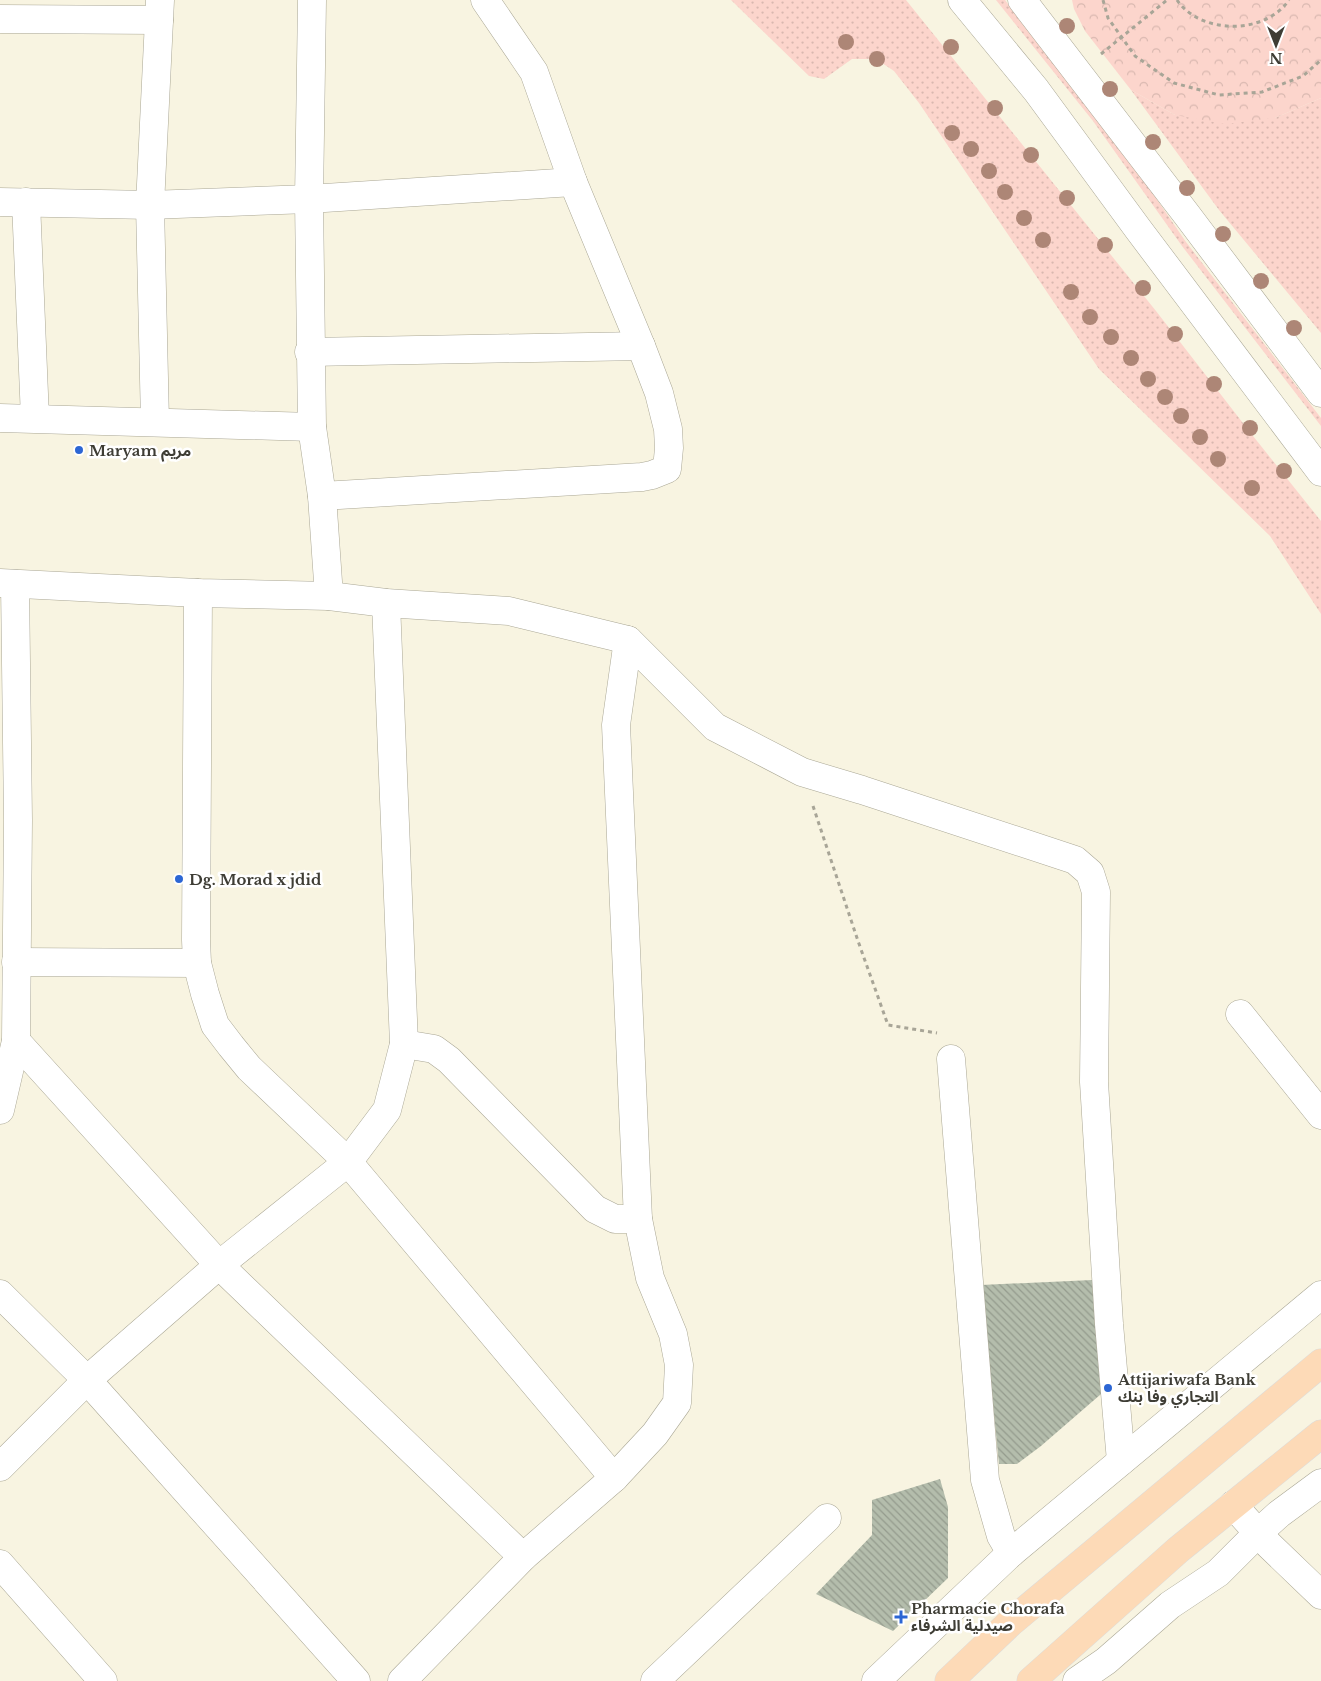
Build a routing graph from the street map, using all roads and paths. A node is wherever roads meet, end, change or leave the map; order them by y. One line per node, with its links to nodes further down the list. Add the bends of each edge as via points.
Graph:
1 (312, 0): 15 (street)
2 (485, 0): 14 (street, via 534,72)
3 (962, 0): 25 (street, via 1036,90)
4 (1022, 0): 13 (street)
5 (1103, 0): 11 (path, via 1108,18)
6 (1166, 0): 11 (path)
7 (1177, 0): 8 (path, via 1200,20 1224,27 1247,26 1269,18)
8 (1289, 0)
9 (159, 10): 10 (street); 17 (street)
10 (14, 13)
11 (1122, 37): 12 (path, via 1135,56 1174,83 1219,95 1262,92 1303,76); 13 (path)
12 (1321, 60)
13 (1078, 73): 20 (street)
14 (573, 182): 15 (street); 18 (street)
15 (309, 199): 17 (street); 19 (street)
16 (13, 202): 17 (street); 22 (street)
17 (150, 205): 23 (street)
18 (641, 346): 19 (street); 26 (street, via 659,393 668,429 667,469 642,477)
19 (310, 352): 24 (street)
20 (1321, 393)
21 (0, 418): 22 (street)
22 (35, 418): 23 (street)
23 (155, 422): 24 (street)
24 (312, 427): 26 (street)
25 (1321, 472)
26 (322, 496): 29 (street)
27 (7, 584): 28 (street); 33 (street, via 18,820)
28 (198, 593): 29 (street); 34 (street)
29 (329, 596): 30 (street)
30 (386, 603): 31 (street, via 509,611); 37 (street)
31 (628, 640): 32 (street, via 715,728); 42 (street, via 616,725)
32 (802, 772): 38 (path, via 888,1026 951,1035); 49 (street, via 1075,860 1090,873 1096,892 1094,1082)
33 (16, 962): 34 (street); 36 (street)
34 (198, 963): 41 (street, via 216,1025 231,1046 249,1068)
35 (1240, 1014): 40 (street)
36 (16, 1041): 39 (street); 43 (street)
37 (404, 1044): 41 (street, via 387,1110); 42 (street, via 434,1049 449,1060 595,1209 615,1219)
38 (951, 1059): 56 (street, via 985,1480 1001,1536)
39 (0, 1110)
40 (1321, 1115)
41 (348, 1162): 43 (street); 51 (street)
42 (638, 1219): 51 (street, via 650,1278 673,1334 679,1365 676,1402 655,1434)
43 (219, 1264): 47 (street); 57 (street)
44 (0, 1294): 47 (street)
45 (1321, 1295): 49 (street)
46 (1321, 1362): 66 (main road, via 1010,1623)
47 (87, 1380): 50 (street); 62 (street)
48 (1321, 1434): 53 (main road)
49 (1121, 1462): 56 (street)
50 (0, 1467)
51 (614, 1478): 57 (street)
52 (1321, 1483): 55 (street)
53 (1233, 1505): 55 (street); 60 (main road, via 1178,1550)
54 (827, 1518): 64 (street)
55 (1258, 1533): 59 (street); 67 (street, via 1218,1573 1170,1605)
56 (1011, 1553): 65 (street)
57 (523, 1557): 63 (street)
58 (0, 1564): 61 (street)
59 (1321, 1595)
60 (1040, 1678)
61 (103, 1681)
62 (356, 1681)
63 (402, 1681)
64 (655, 1681)
65 (876, 1681)
66 (949, 1681)
67 (1077, 1681)

